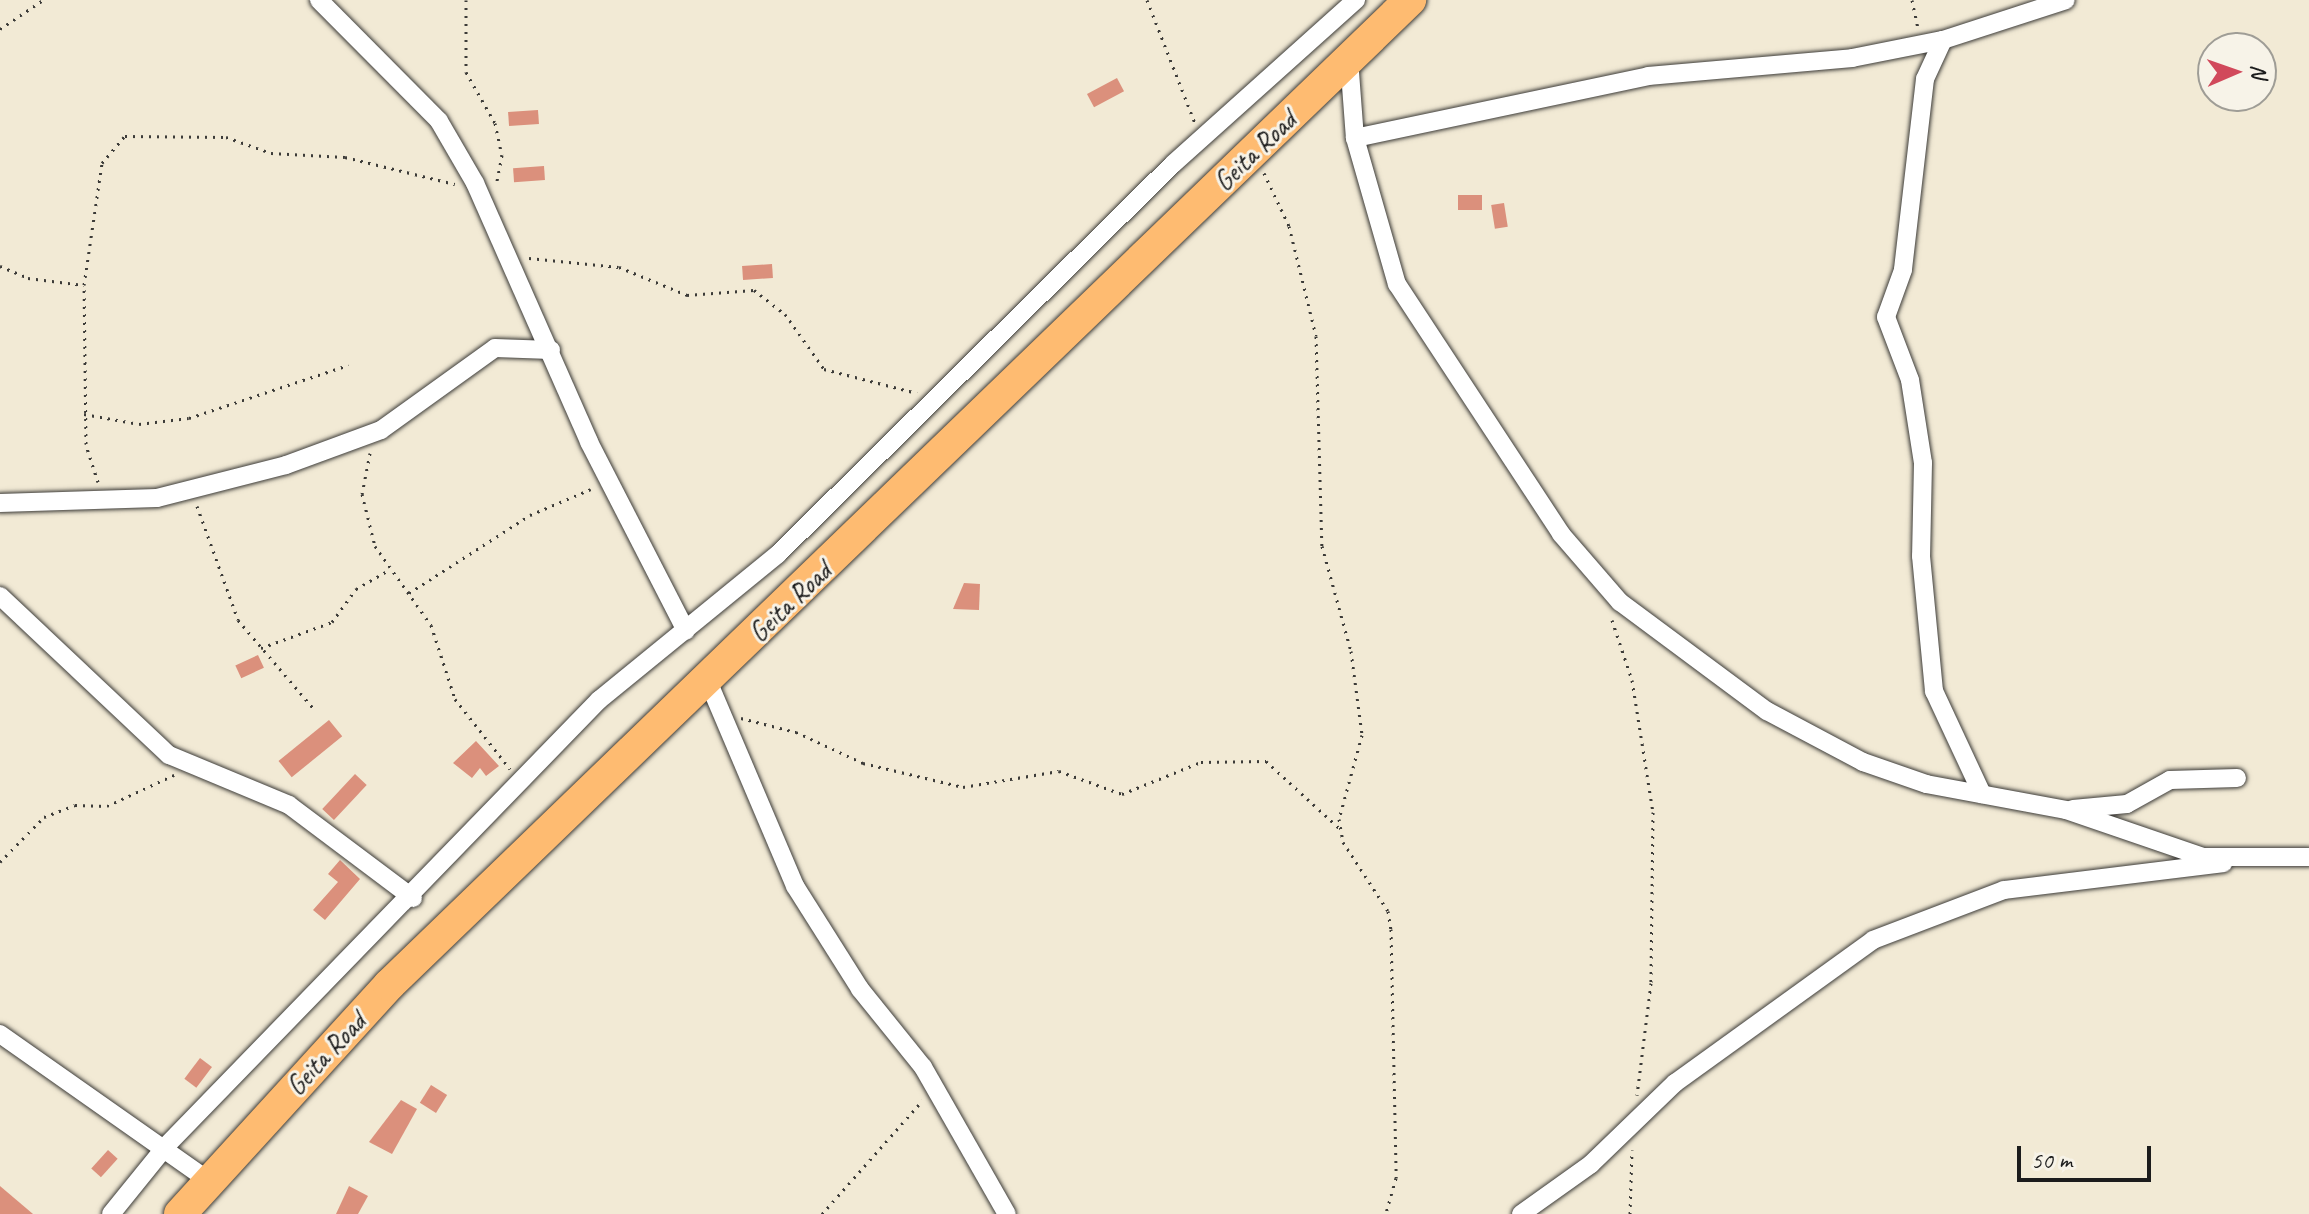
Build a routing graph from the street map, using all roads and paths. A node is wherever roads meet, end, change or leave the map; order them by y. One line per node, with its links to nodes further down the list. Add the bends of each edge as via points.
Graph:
1 (43, 0): 10 (path)
2 (319, 0): 17 (street, via 439,121)
3 (466, 0): 17 (path, via 467,80 488,104 501,144)
4 (1147, 0): 15 (path)
5 (1410, 0): 13 (highway, Geita Road)
6 (1912, 0): 12 (path)
7 (2066, 0): 9 (street)
8 (1353, 1): 15 (street)
9 (2038, 2): 11 (street)
10 (0, 29)
11 (1943, 40): 12 (street); 42 (street, via 1925,79 1903,270 1886,317 1910,380 1923,463 1929,668 1955,749)
12 (1921, 44): 14 (street, via 1798,66 1648,76)
13 (1349, 59): 14 (street); 16 (highway, Geita Road)
14 (1355, 138): 42 (street, via 1397,284 1596,578 1767,711 1863,762)
15 (1202, 140): 23 (street)
16 (1254, 151): 36 (highway, Geita Road); 44 (path, via 1289,226 1316,336 1322,546 1351,651 1362,735)
17 (482, 198): 18 (street); 20 (path, via 386,164 271,153 226,137 125,136 102,163)
18 (510, 257): 21 (street); 23 (path, via 619,267 687,295 754,290 785,314 824,369)
19 (0, 266): 20 (path, via 28,278)
20 (84, 285): 24 (path)
21 (551, 350): 25 (street, via 495,348); 26 (street)
22 (348, 365): 24 (path, via 189,418 139,424)
23 (941, 395): 34 (street, via 777,555)
24 (84, 414): 28 (path, via 98,474)
25 (372, 435): 27 (street); 30 (path, via 363,512)
26 (611, 484): 31 (path, via 565,495); 34 (street)
27 (191, 491): 28 (street); 35 (path, via 224,590)
28 (95, 502): 29 (street)
29 (0, 503)
30 (389, 570): 31 (path); 35 (path, via 356,589 332,622)
31 (409, 593): 41 (path, via 431,625 455,699 491,751)
32 (0, 596): 39 (street, via 169,755)
33 (1610, 614): 51 (path, via 1632,680 1653,812 1651,983)
34 (686, 631): 41 (street, via 599,700)
35 (261, 648): 37 (path)
36 (708, 681): 38 (street); 53 (highway, Geita Road, via 389,985)
37 (314, 709)
38 (722, 715): 44 (path, via 765,722 863,763 963,787 1059,771 1122,794 1201,762 1266,761); 50 (street, via 795,886)
39 (191, 763): 47 (path, via 151,790 44,817); 48 (street, via 289,805)
40 (2237, 778): 43 (street, via 2170,780 2127,804)
41 (522, 779): 48 (street)
42 (1982, 794): 43 (street)
43 (2066, 810): 46 (street, via 2174,849)
44 (1341, 829): 58 (path, via 1391,929 1396,1178)
45 (2309, 857): 46 (street)
46 (2233, 860): 51 (street, via 2173,874 2032,884 1913,922 1848,954)
47 (0, 862)
48 (413, 898): 52 (street)
49 (0, 1034): 52 (street)
50 (935, 1086): 56 (path); 57 (street)
51 (1634, 1118): 59 (street, via 1591,1164); 60 (path)
52 (166, 1146): 53 (street); 54 (street)
53 (208, 1180): 55 (highway, Geita Road)
54 (111, 1214)
55 (180, 1214)
56 (822, 1214)
57 (1007, 1214)
58 (1386, 1214)
59 (1521, 1214)
60 (1630, 1214)

